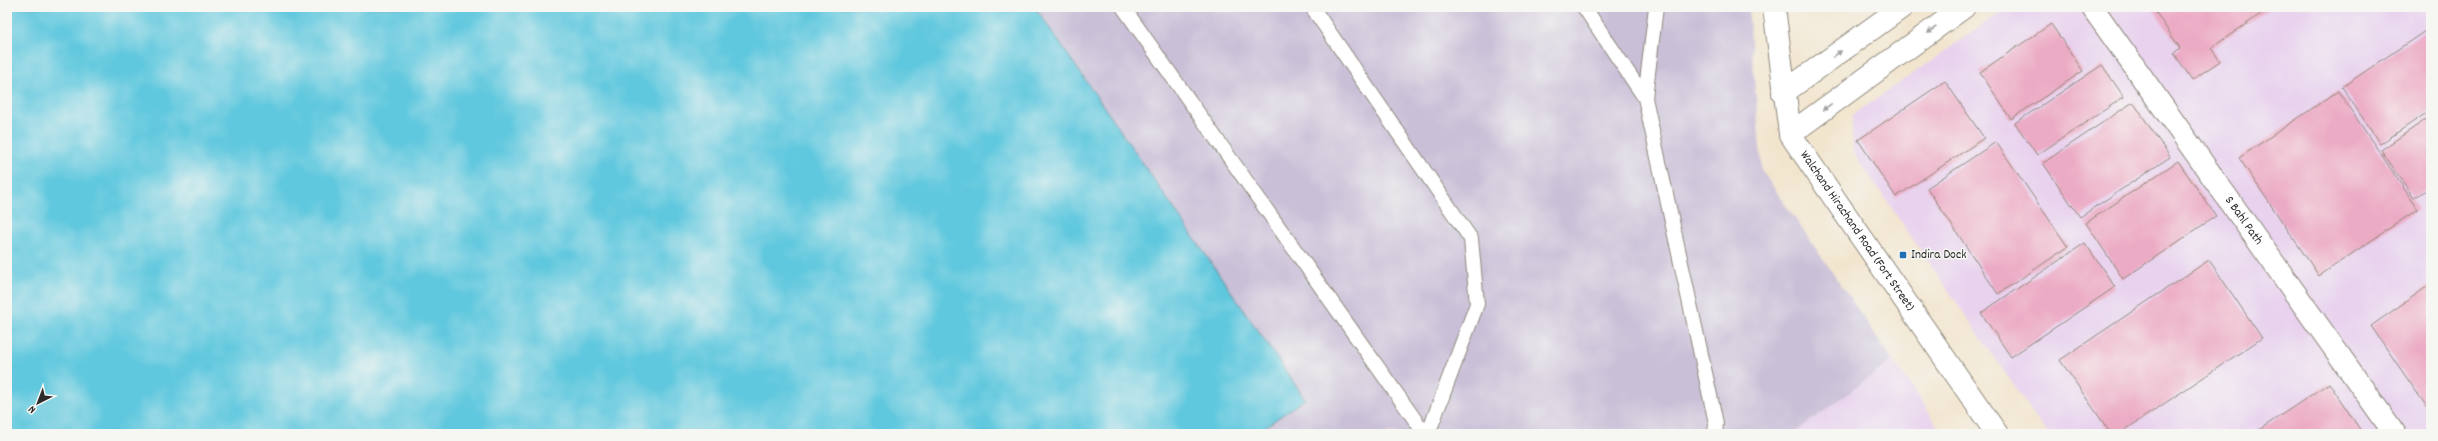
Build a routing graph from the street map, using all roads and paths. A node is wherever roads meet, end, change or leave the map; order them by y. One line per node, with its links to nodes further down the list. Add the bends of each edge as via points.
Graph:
1 (1123, 7): 12 (lane)
2 (1312, 7): 13 (lane, via 1471,239 1477,304)
3 (1584, 7): 10 (lane)
4 (1656, 7): 10 (lane)
5 (1774, 7): 9 (street, Walchand Hirachand Road (Fort Street))
6 (1902, 7): 9 (street, one-way to 6)
7 (1964, 7): 11 (street, one-way to 11)
8 (2092, 7): 16 (street, S Bahl Path)
9 (1783, 94): 11 (street, Walchand Hirachand Road (Fort Street))
10 (1645, 98): 14 (lane, via 1716,423)
11 (1790, 134): 15 (street, Walchand Hirachand Road (Fort Street))
12 (1425, 434)
13 (1428, 434)
14 (1715, 434)
15 (1997, 434)
16 (2395, 434)

